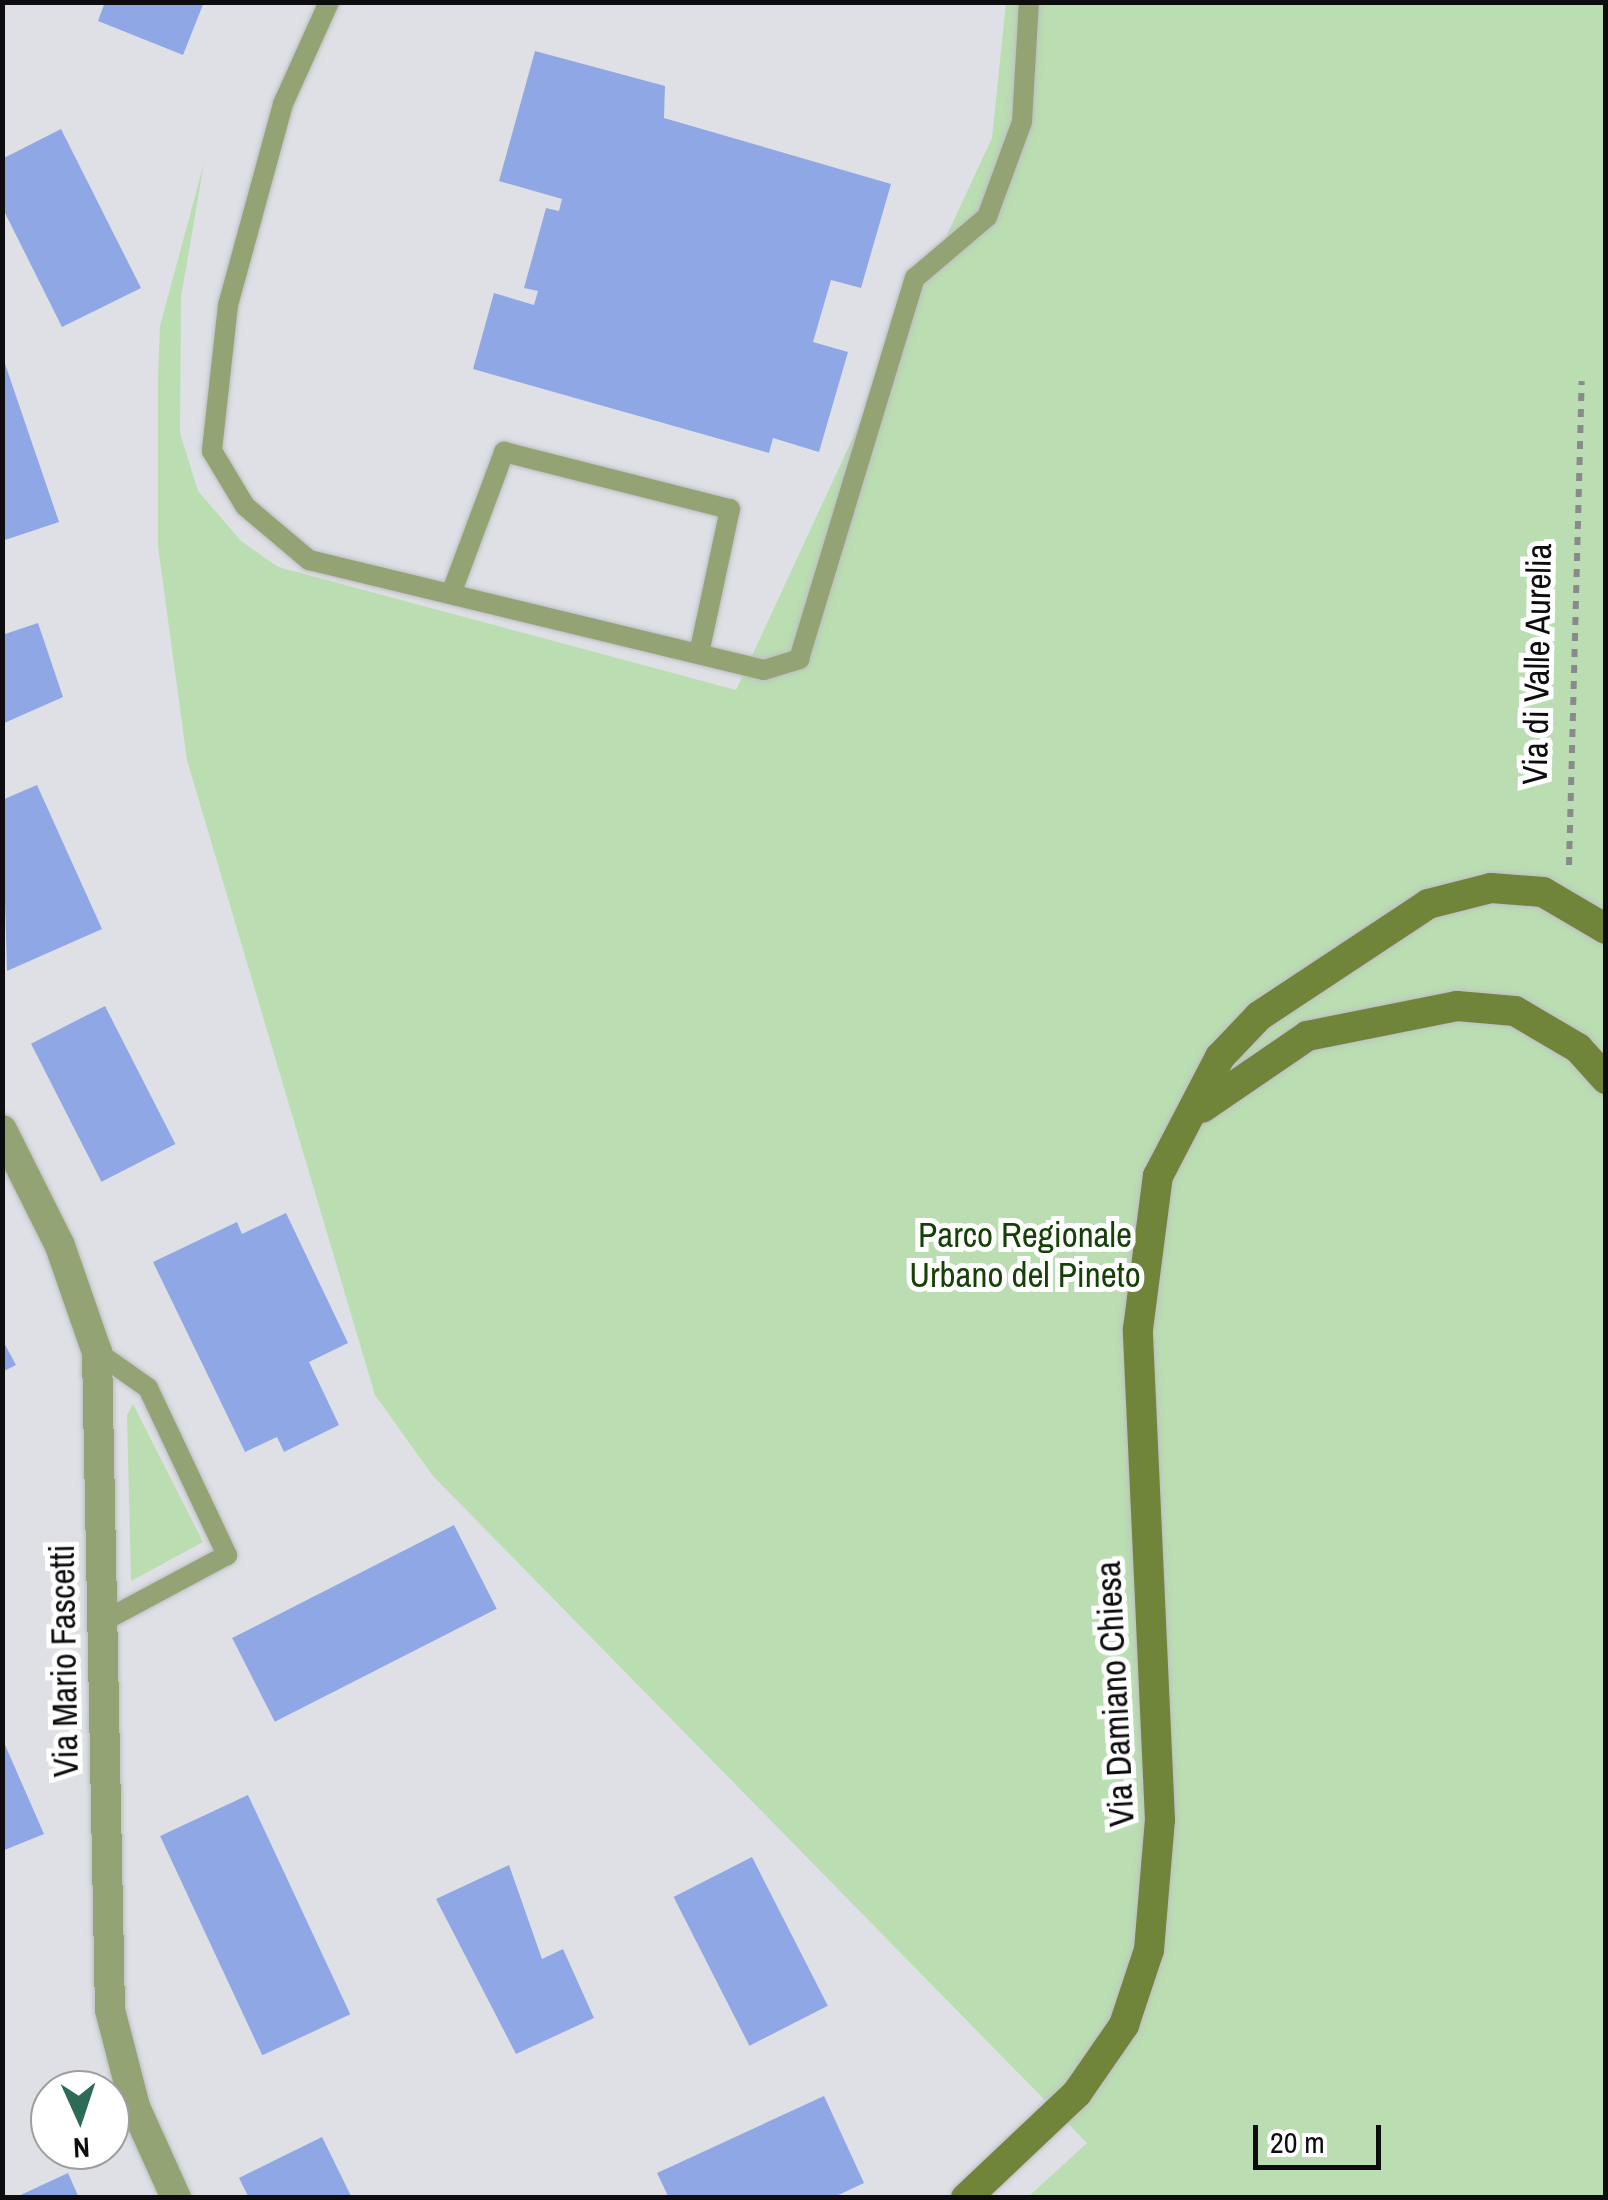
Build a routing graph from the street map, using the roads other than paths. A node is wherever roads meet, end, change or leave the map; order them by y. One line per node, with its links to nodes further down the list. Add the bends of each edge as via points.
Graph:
1 (329, 2): 3 (lane, via 283,104 228,304 212,452 245,506 309,560)
2 (1028, 2): 4 (lane, via 1022,122 987,217 915,278 799,659 764,670)
3 (451, 594): 4 (lane); 4 (lane, via 504,452 730,508)
4 (699, 654)
5 (1606, 929): 7 (street, Via Damiano Chiesa, via 1568,901 1491,888 1428,904 1259,1016 1220,1058)
6 (1606, 1079): 7 (street, Via Damiano Chiesa, via 1578,1048 1515,1011 1404,1010 1307,1036 1222,1087)
7 (1183, 1128): 12 (street, Via Damiano Chiesa, via 1158,1176 1140,1279 1160,1820 1149,1950 1124,2024 1078,2093)
8 (2, 1130): 9 (street, Via Mario Fascetti, via 60,1246)
9 (97, 1352): 10 (street, Via Mario Fascetti); 10 (lane, via 121,1361 148,1388 227,1555)
10 (100, 1623): 11 (street, Via Mario Fascetti, via 113,2033)
11 (176, 2198)
12 (966, 2198)

